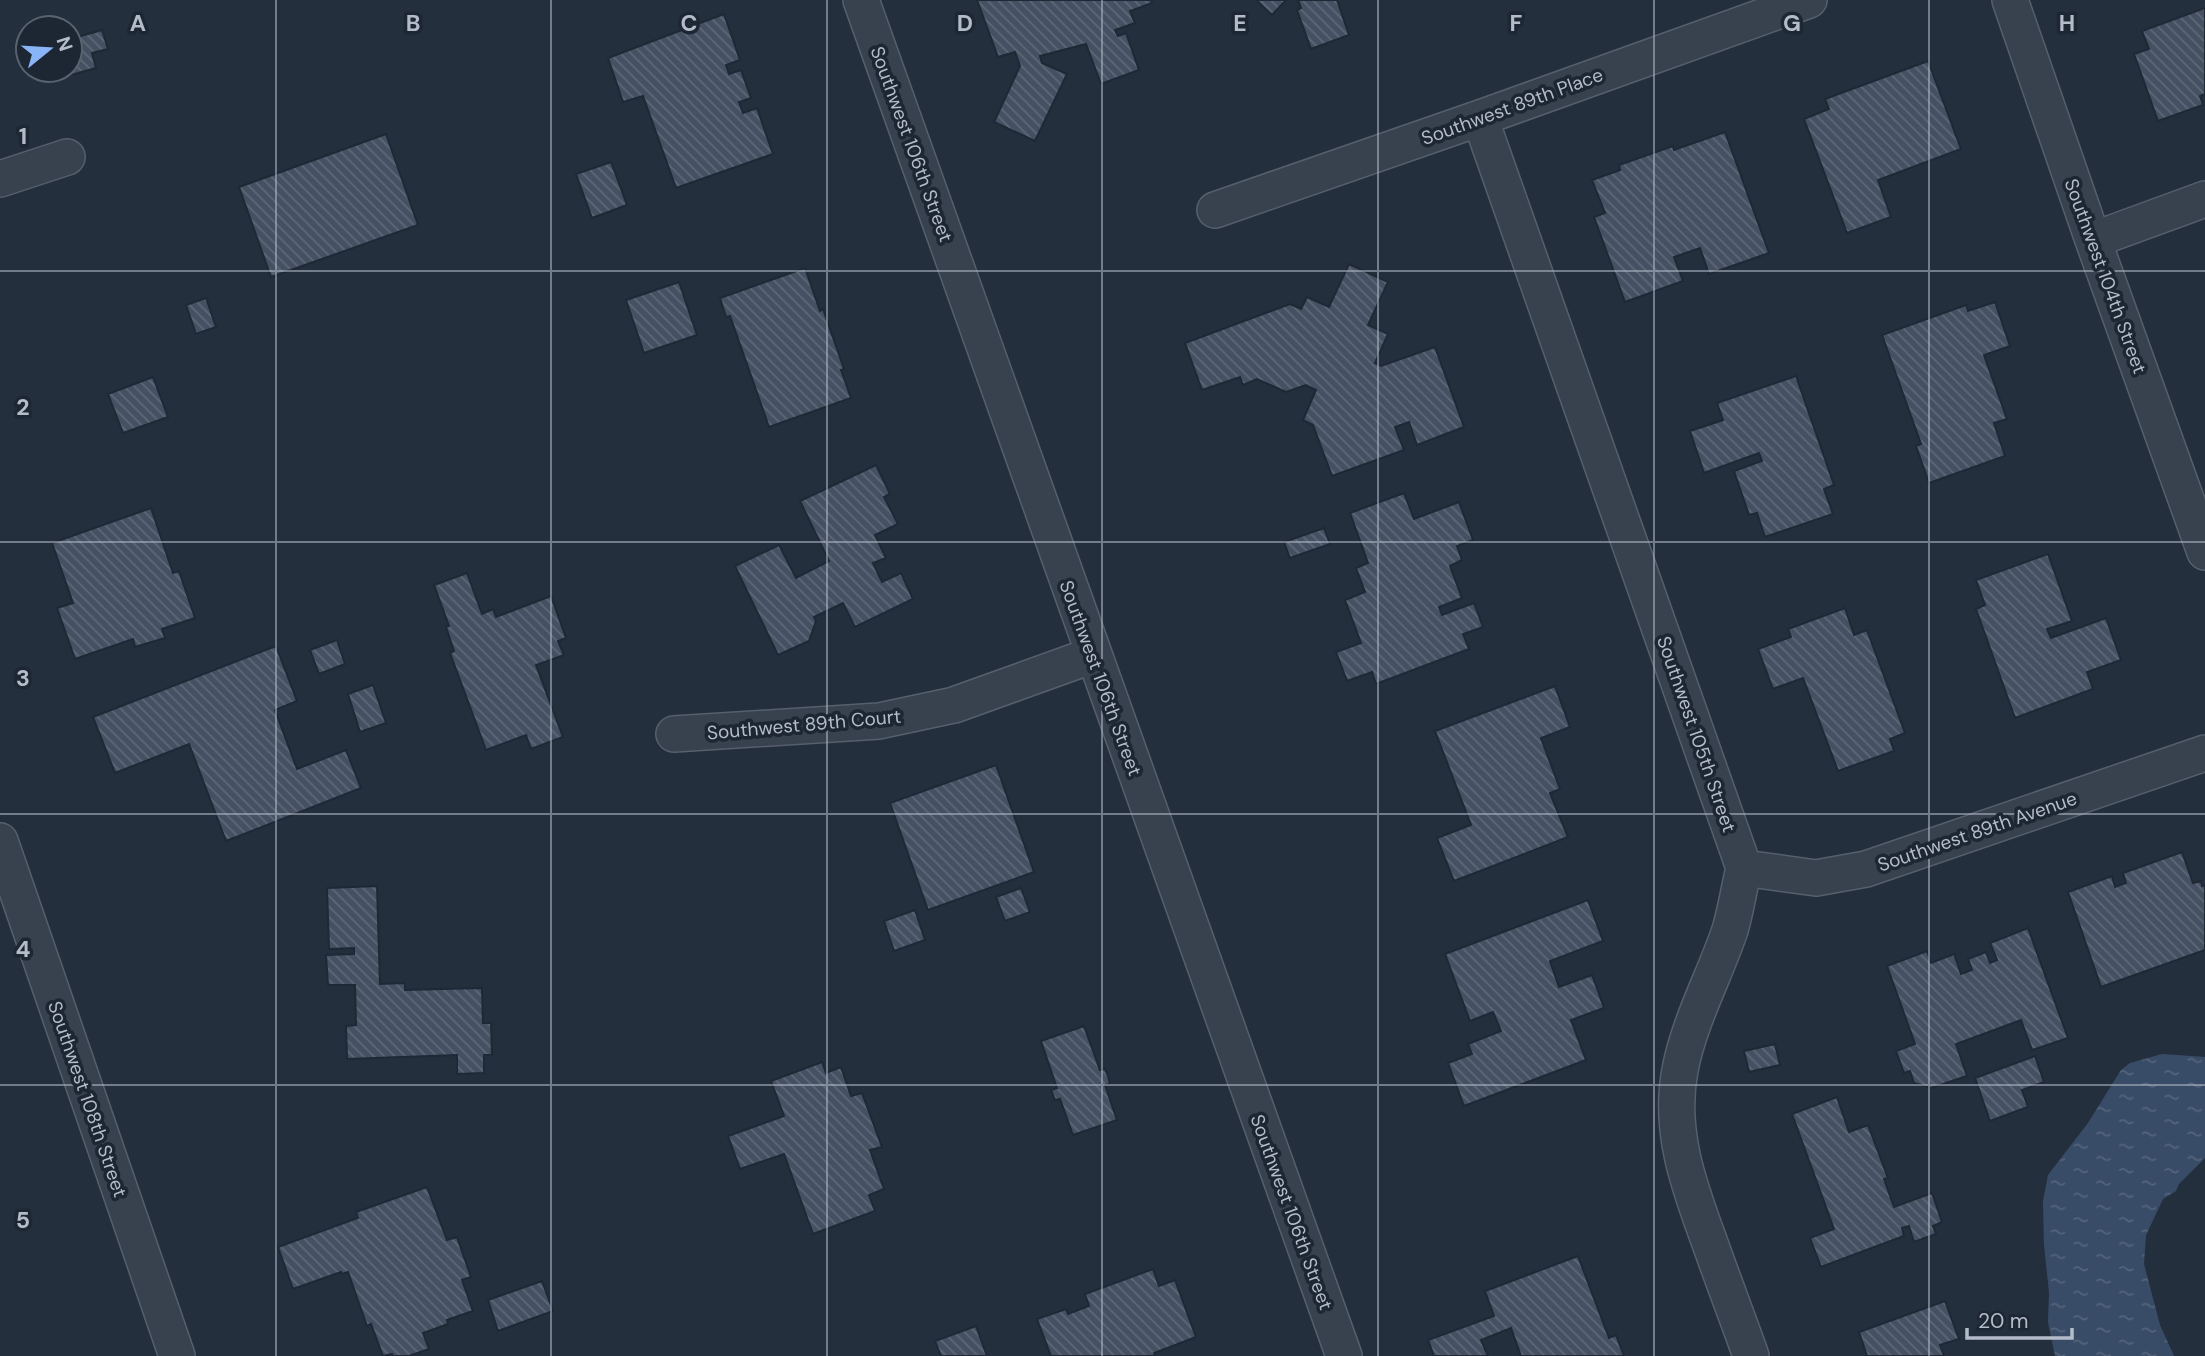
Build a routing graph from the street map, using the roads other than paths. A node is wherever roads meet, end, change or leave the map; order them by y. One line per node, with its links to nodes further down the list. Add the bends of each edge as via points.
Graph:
1 (861, 0): 11 (street, Southwest 106th Street)
2 (1809, 0): 4 (street, Southwest 89th Place)
3 (2010, 0): 9 (street, Southwest 104th Street)
4 (1480, 118): 8 (street, Southwest 89th Place); 15 (street, Southwest 105th Street)
5 (67, 157): 6 (street)
6 (0, 179)
7 (2205, 199): 9 (street)
8 (1215, 210)
9 (2093, 240): 10 (street, Southwest 104th Street)
10 (2205, 552)
11 (1093, 655): 12 (street, Southwest 89th Court, via 954,705 879,721); 17 (street, Southwest 106th Street)
12 (674, 734)
13 (2205, 753): 15 (street, Southwest 89th Avenue, via 1866,869 1816,878)
14 (0, 841): 16 (street, Southwest 108th Street)
15 (1744, 867): 18 (street, via 1730,928 1680,1070 1676,1123 1690,1192)
16 (177, 1356)
17 (1344, 1356)
18 (1751, 1356)

